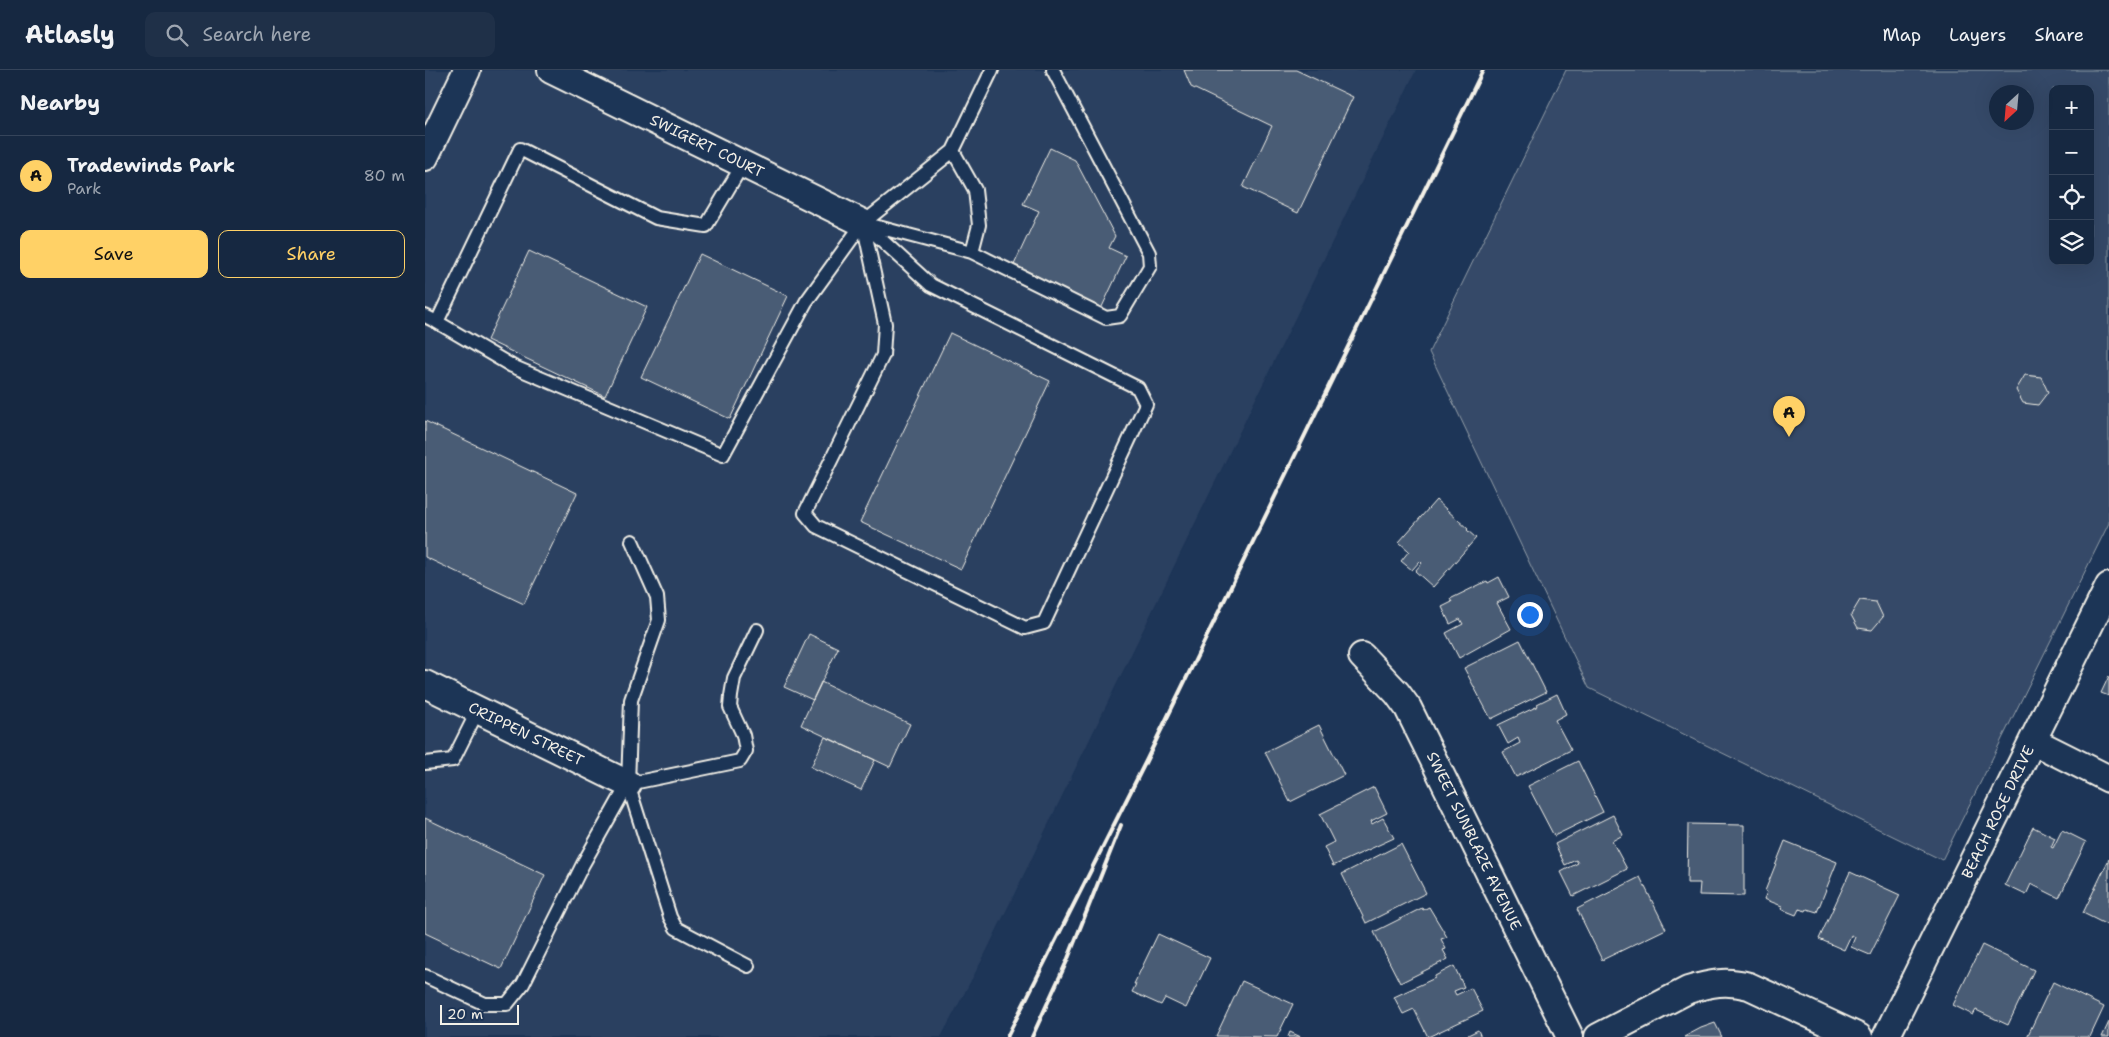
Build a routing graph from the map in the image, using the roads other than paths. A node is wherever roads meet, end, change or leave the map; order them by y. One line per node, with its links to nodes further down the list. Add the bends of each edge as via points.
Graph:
1 (467, 70): 6 (street)
2 (551, 70): 7 (street, SWIGERT COURT)
3 (992, 70): 5 (lane)
4 (1053, 70): 9 (lane, via 1149,253 1150,266 1120,316 1106,318)
5 (953, 151): 8 (lane); 9 (lane, via 975,190 979,225)
6 (425, 157)
7 (743, 164): 8 (street, SWIGERT COURT); 11 (lane, via 706,226 656,218 519,149)
8 (863, 223): 8 (lane, via 885,324 883,355 805,513 816,526 1025,628 1044,623 1146,404 1138,388 931,285); 9 (lane); 11 (lane, via 806,302 723,455 512,366)
9 (972, 252)
10 (425, 316): 11 (lane)
11 (437, 322)
12 (632, 541): 21 (lane, via 657,597 659,620 631,700)
13 (2109, 586): 18 (street, BEACH ROSE DRIVE)
14 (757, 630): 21 (lane, via 734,678 731,696 731,707 746,751 740,761)
15 (1362, 656): 24 (street, SWEET SUNBLAZE AVENUE, via 1408,708)
16 (425, 684): 17 (street, CRIPPEN STREET)
17 (478, 710): 19 (lane, via 453,760); 21 (street, CRIPPEN STREET)
18 (2033, 741): 20 (street); 27 (street, BEACH ROSE DRIVE)
19 (425, 763)
20 (2109, 779)
21 (627, 784): 22 (lane, via 676,928); 23 (lane, via 523,984 507,1004 485,1004)
22 (748, 966)
23 (425, 976)
24 (1570, 1037)
25 (1598, 1037): 26 (street, via 1688,990 1733,982 1749,986)
26 (1859, 1037)
27 (1886, 1037)

